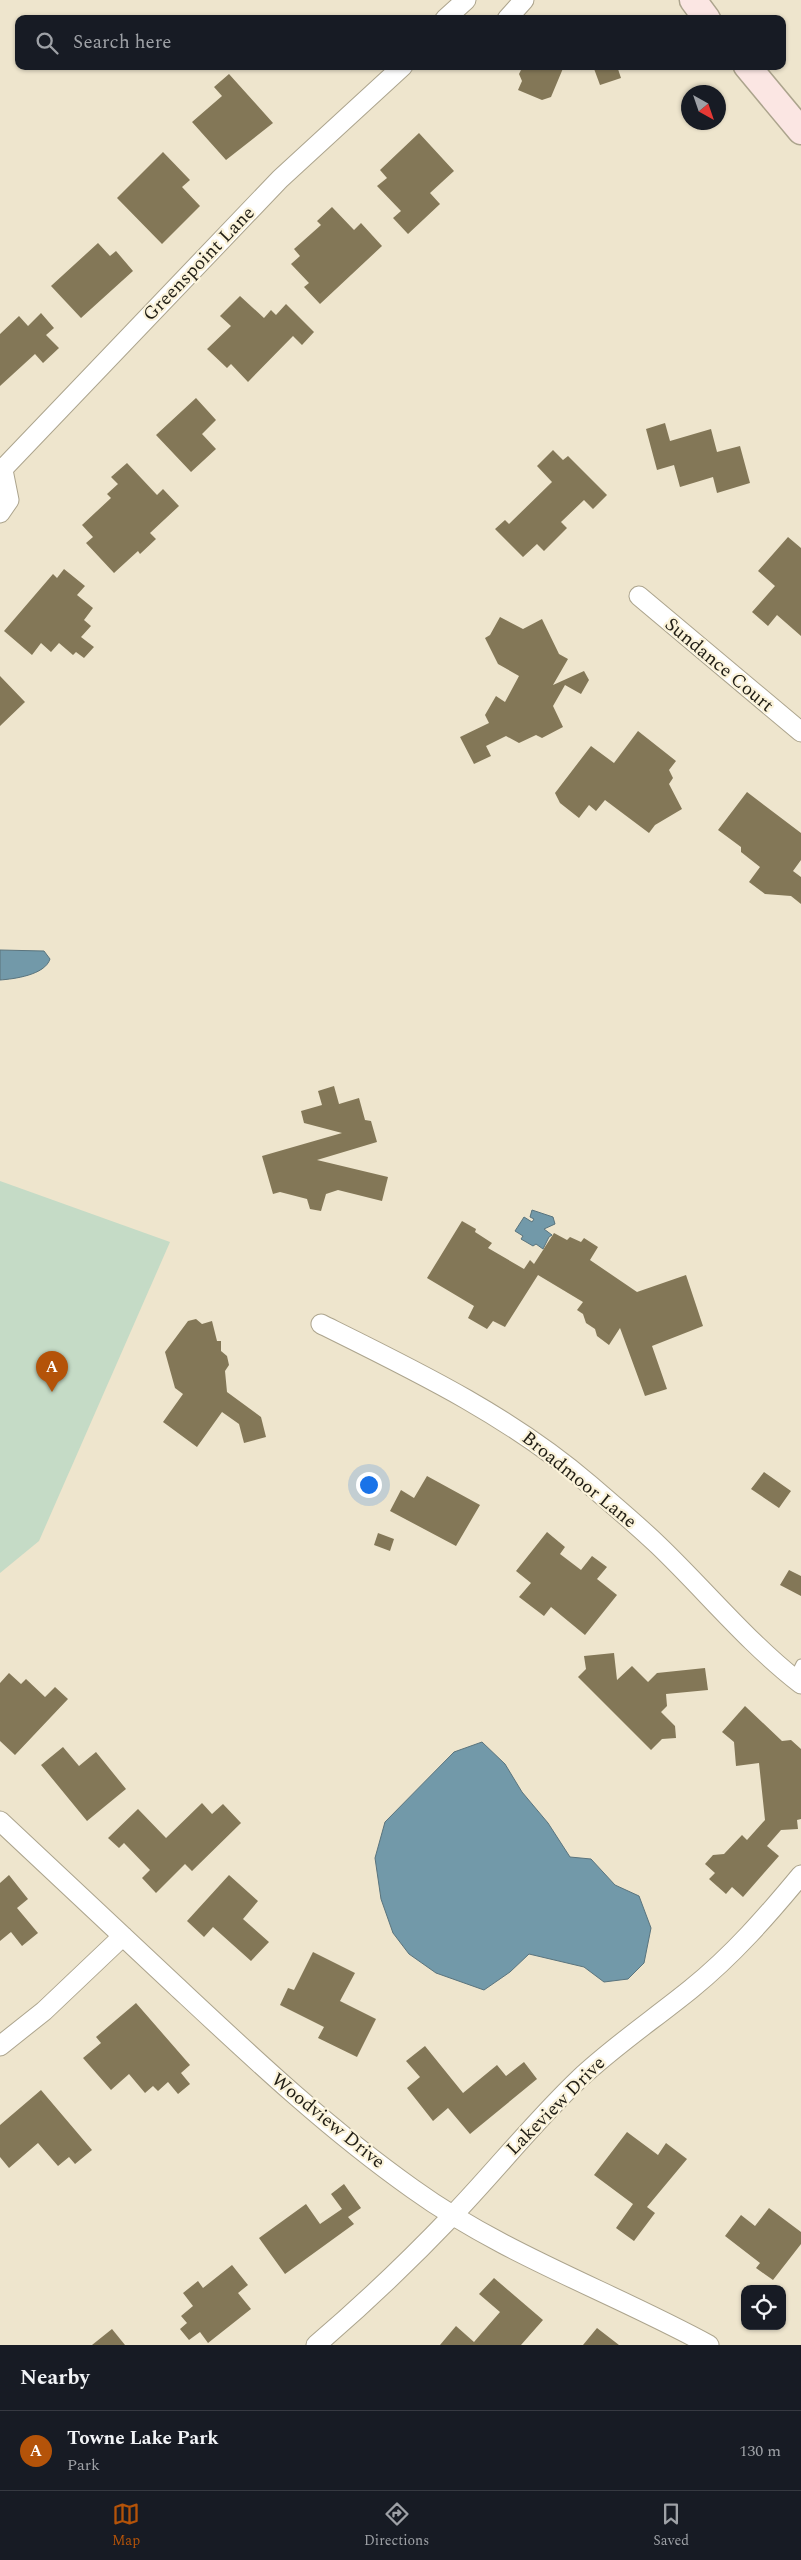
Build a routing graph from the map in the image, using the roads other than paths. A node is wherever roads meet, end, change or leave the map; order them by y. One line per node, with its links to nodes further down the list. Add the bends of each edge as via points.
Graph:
1 (466, 0): 3 (street)
2 (693, 0): 4 (main road)
3 (449, 15)
4 (704, 15)
5 (399, 70): 8 (street, Greenspoint Lane, via 280,179)
6 (750, 70): 7 (main road)
7 (801, 131)
8 (2, 471): 9 (street, Greenspoint Lane, via 9,500)
9 (0, 513)
10 (639, 596): 11 (street, Sundance Court)
11 (801, 732)
12 (321, 1324): 13 (street, Broadmoor Lane, via 433,1379 512,1428 588,1483 658,1544 742,1633)
13 (799, 1676)
14 (0, 1821): 16 (street, Woodview Drive)
15 (801, 1875): 18 (street, Lakeview Drive, via 734,1951 581,2078 536,2121)
16 (123, 1936): 17 (street, via 44,2011); 18 (street, Woodview Drive, via 255,2060 332,2126 414,2190)
17 (0, 2046)
18 (453, 2215): 19 (street, Lakeview Drive, via 357,2310); 20 (street, Woodview Drive, via 526,2255)
19 (316, 2345)
20 (709, 2345)

